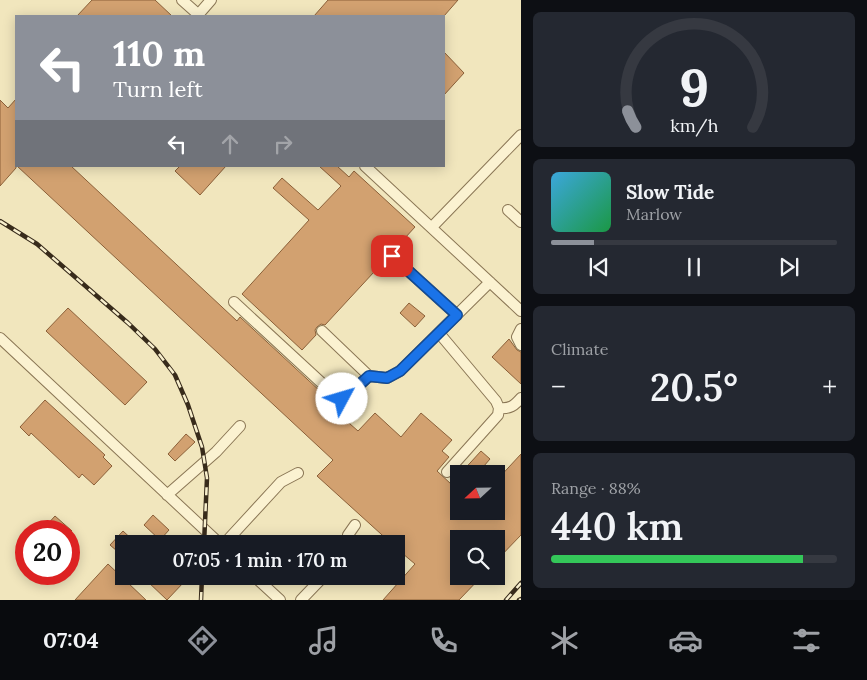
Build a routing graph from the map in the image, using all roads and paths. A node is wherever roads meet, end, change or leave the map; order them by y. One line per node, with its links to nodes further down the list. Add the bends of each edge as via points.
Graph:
1 (182, 0): 3 (lane)
2 (211, 0): 4 (lane)
3 (198, 15)
4 (200, 15)
5 (521, 135): 9 (lane)
6 (366, 167): 9 (lane)
7 (508, 210): 8 (lane)
8 (521, 222)
9 (432, 227): 11 (lane)
10 (392, 256): 14 (lane)
11 (490, 282): 13 (lane); 14 (lane)
12 (234, 302): 20 (lane, via 339,399 345,398)
13 (521, 311)
14 (457, 315): 17 (lane)
15 (521, 329): 19 (lane, via 517,337)
16 (322, 331): 20 (lane)
17 (439, 333): 20 (lane, via 400,371 387,378); 22 (lane)
18 (0, 338): 26 (lane)
19 (521, 344)
20 (369, 376)
21 (521, 398): 22 (lane, via 508,409)
22 (499, 408): 24 (lane, via 498,415)
23 (240, 426): 26 (lane)
24 (447, 472)
25 (298, 473): 29 (lane, via 281,482)
26 (168, 495): 28 (lane)
27 (354, 525): 30 (lane)
28 (210, 535)
29 (232, 535)
30 (349, 535)
31 (264, 585): 33 (lane)
32 (315, 585): 34 (lane)
33 (280, 600)
34 (301, 600)

